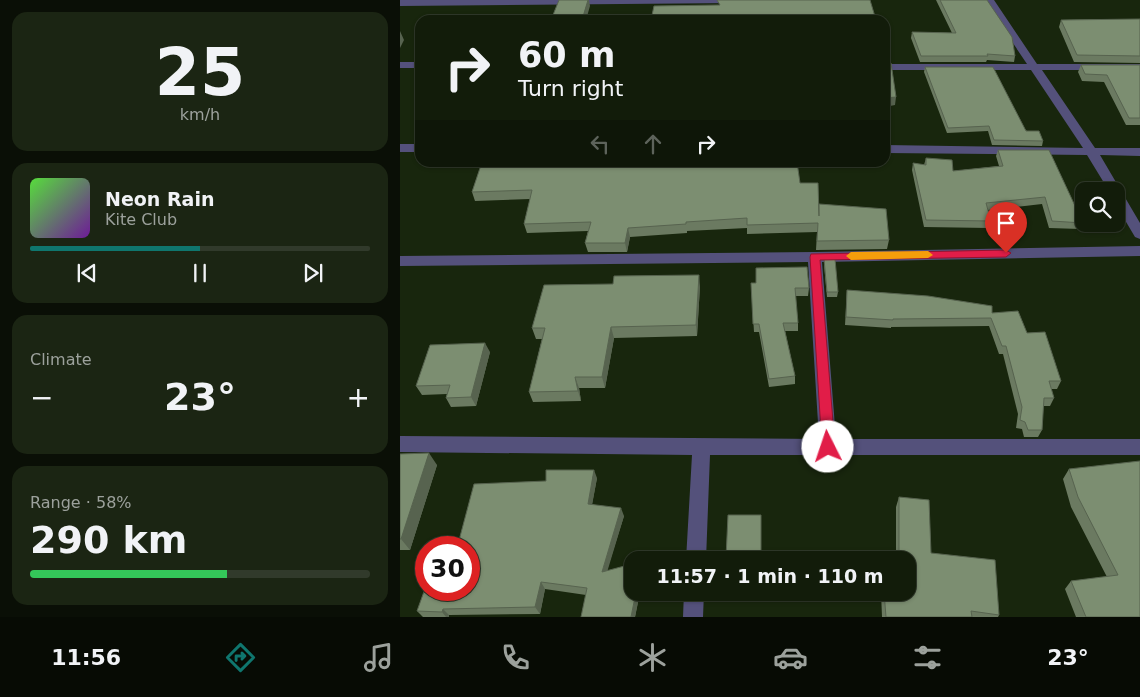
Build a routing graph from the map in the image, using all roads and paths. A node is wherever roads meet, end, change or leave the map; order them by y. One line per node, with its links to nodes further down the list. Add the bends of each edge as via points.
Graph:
1 (749, 0): 3 (street)
2 (990, 0): 7 (street)
3 (400, 4)
4 (400, 65): 5 (street)
5 (415, 65)
6 (890, 67): 7 (street)
7 (1034, 67): 8 (street); 12 (street)
8 (1140, 67)
9 (400, 148): 10 (street)
10 (415, 148)
11 (890, 149): 12 (street)
12 (1092, 151): 13 (street); 14 (street)
13 (1140, 152)
14 (1110, 182)
15 (1125, 208): 16 (street)
16 (1140, 234)
17 (1140, 251): 18 (street)
18 (815, 257): 19 (street); 22 (street)
19 (400, 260)
20 (400, 444): 21 (street)
21 (701, 447): 22 (street); 24 (street)
22 (828, 447): 23 (street)
23 (1140, 447)
24 (696, 551)
25 (694, 601): 26 (street)
26 (693, 617)

